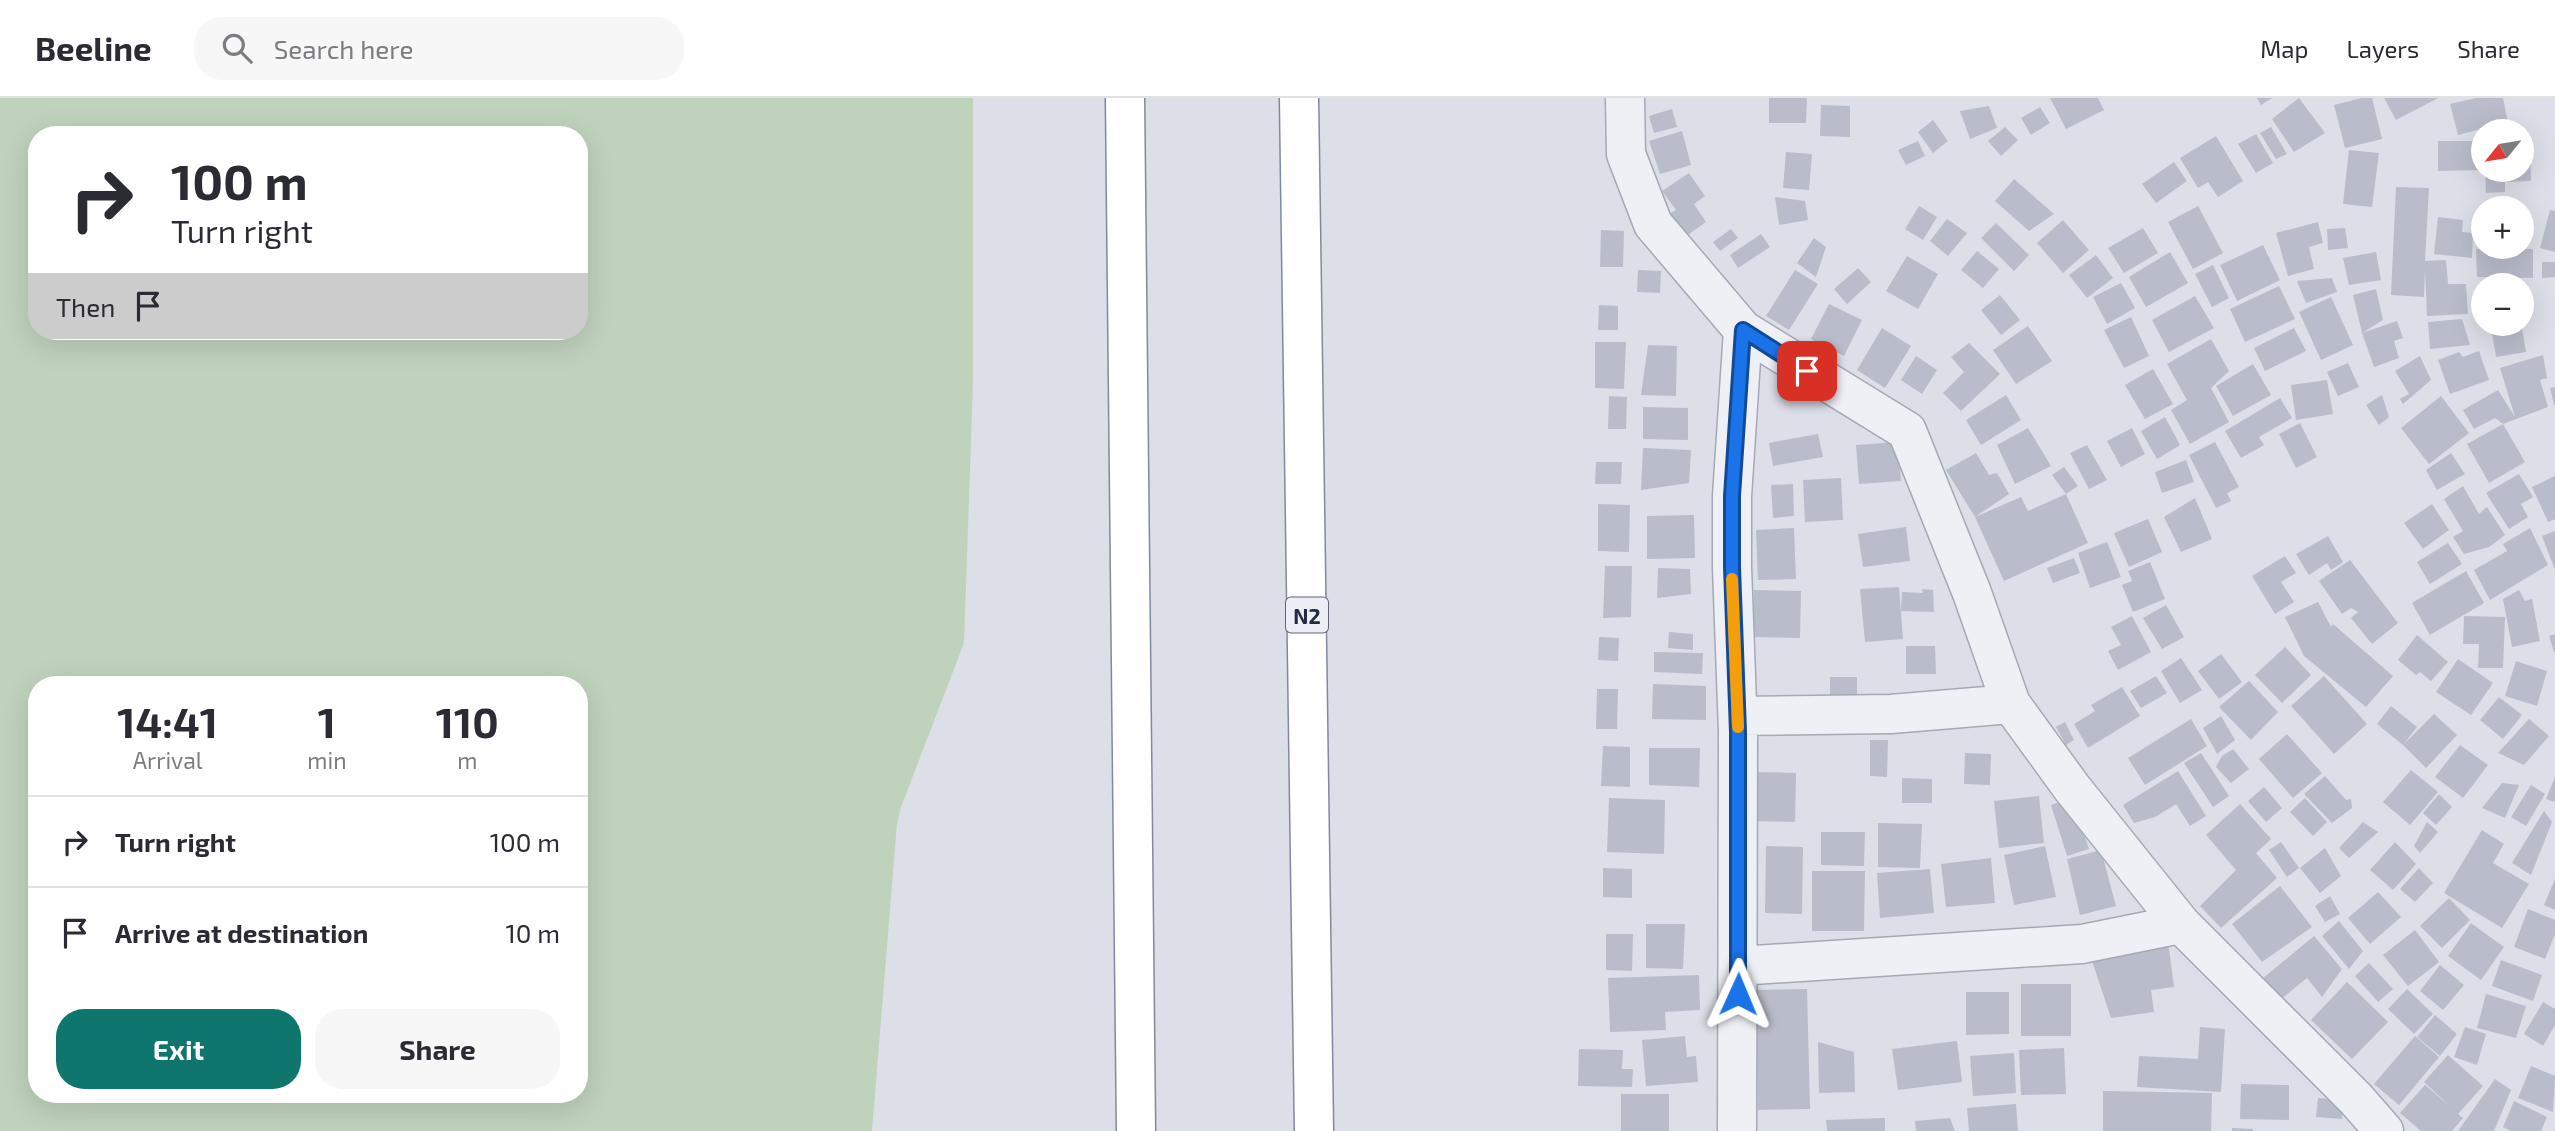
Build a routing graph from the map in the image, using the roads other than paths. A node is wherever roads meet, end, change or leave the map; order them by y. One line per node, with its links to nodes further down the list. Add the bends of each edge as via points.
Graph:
1 (1125, 98): 9 (highway)
2 (1300, 98): 10 (highway, N2)
3 (1625, 98): 4 (street, via 1626,154 1653,224)
4 (1743, 330): 5 (street, via 1907,431); 6 (street, via 1732,508)
5 (2011, 704): 6 (street, via 1891,713); 7 (street)
6 (1738, 716): 8 (street)
7 (2181, 924): 8 (street, via 2082,944); 12 (street)
8 (1738, 967): 11 (street)
9 (1136, 1131)
10 (1314, 1131)
11 (1737, 1131)
12 (2384, 1131)

